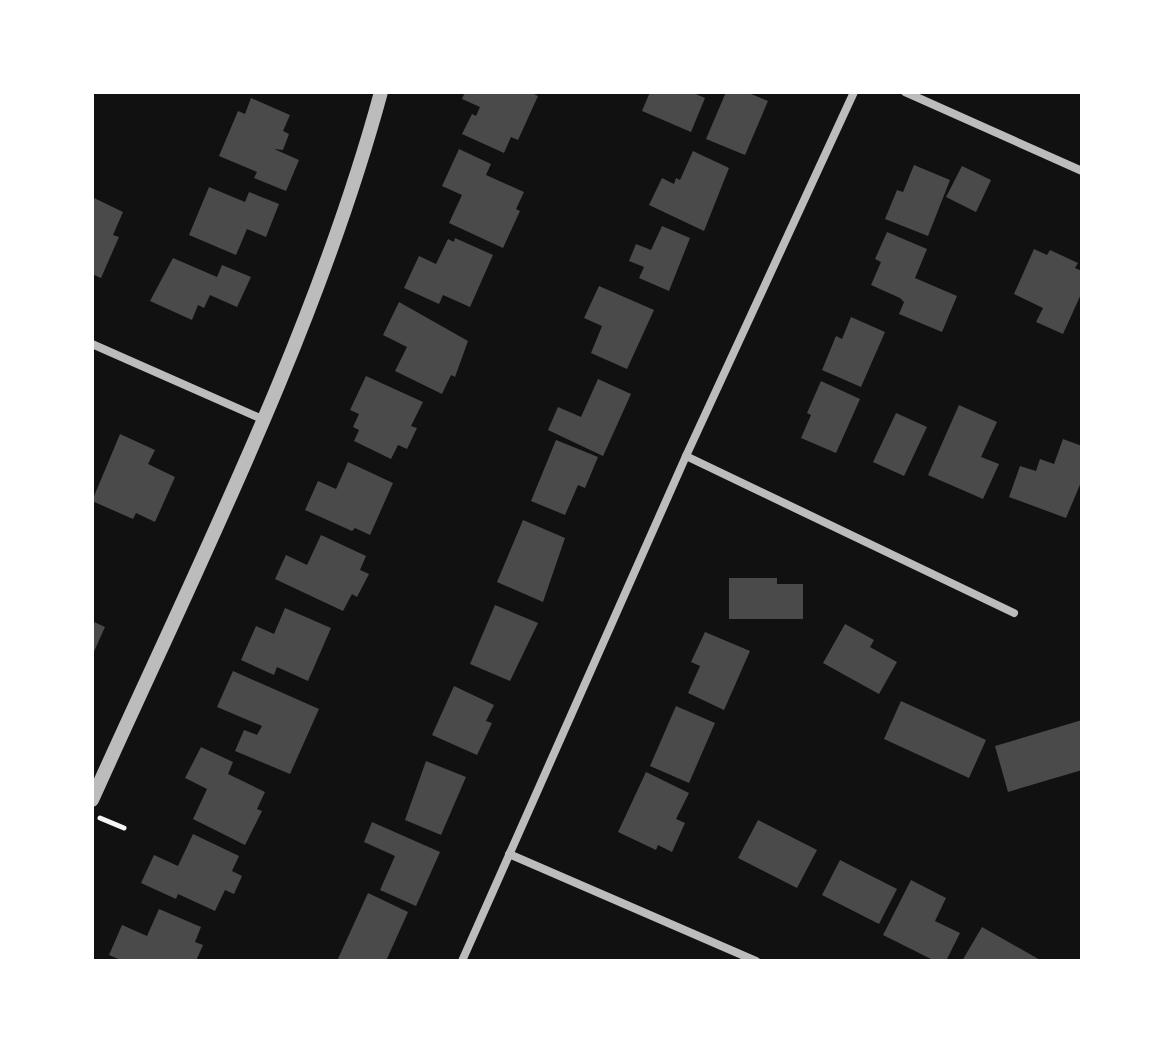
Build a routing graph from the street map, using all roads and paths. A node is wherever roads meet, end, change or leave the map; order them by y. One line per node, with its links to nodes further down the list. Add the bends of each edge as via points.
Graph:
1 (381, 92): 6 (street, via 356,183)
2 (854, 92): 7 (street)
3 (905, 92): 4 (street)
4 (1082, 171)
5 (92, 344): 6 (street)
6 (262, 419): 9 (street)
7 (686, 456): 8 (street); 13 (street)
8 (1014, 613)
9 (98, 771): 10 (street)
10 (92, 800)
11 (92, 814): 12 (path)
12 (124, 828)
13 (509, 854): 14 (street); 15 (street)
14 (462, 961)
15 (756, 961)

